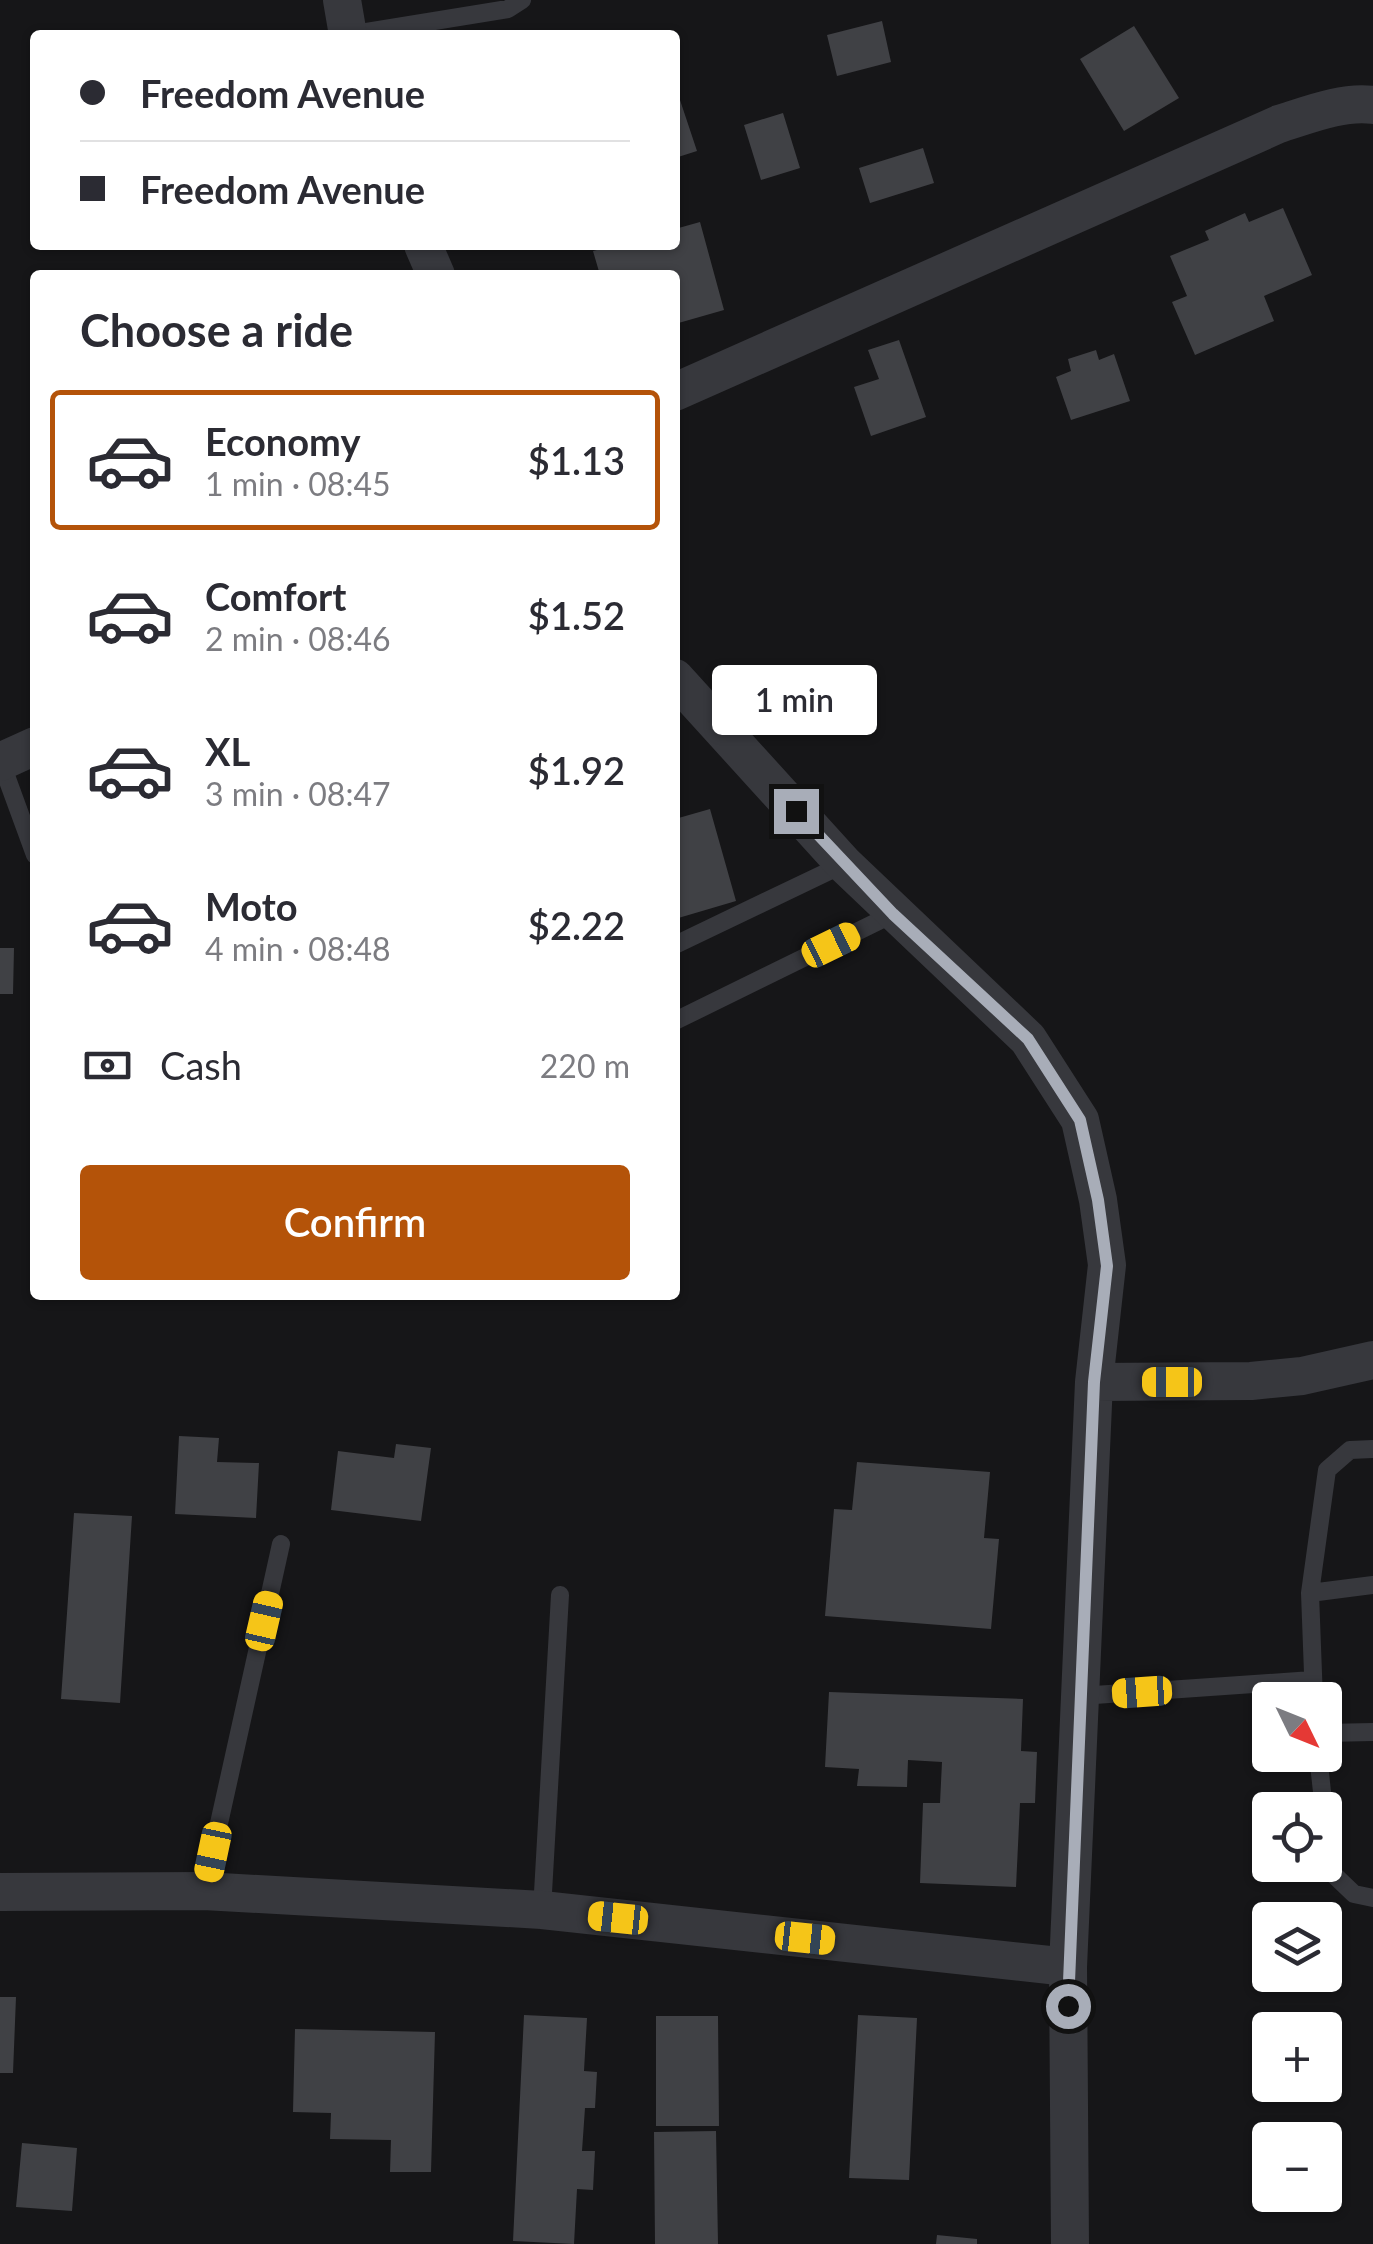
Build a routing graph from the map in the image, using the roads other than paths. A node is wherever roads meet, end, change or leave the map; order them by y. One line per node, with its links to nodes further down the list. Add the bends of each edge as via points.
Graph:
1 (342, 0): 3 (street)
2 (522, 0): 4 (lane)
3 (347, 30)
4 (378, 30)
5 (1373, 106): 6 (street, via 1324,110 1279,124)
6 (680, 390)
7 (680, 684): 11 (street)
8 (30, 748): 9 (street)
9 (0, 762): 10 (lane)
10 (30, 842)
11 (844, 864): 12 (street); 13 (lane)
12 (893, 914): 14 (lane); 16 (street, via 1028,1039 1080,1120 1107,1266)
13 (680, 943)
14 (680, 1019)
15 (1373, 1360): 16 (street, via 1250,1381)
16 (1094, 1382): 23 (street)
17 (1373, 1450): 20 (lane, via 1350,1450 1326,1470)
18 (281, 1544): 27 (lane)
19 (1373, 1586): 20 (lane)
20 (1310, 1593): 22 (lane)
21 (560, 1596): 30 (lane)
22 (1312, 1680): 23 (lane)
23 (1080, 1696): 31 (street)
24 (1373, 1732): 25 (lane)
25 (1342, 1733)
26 (1341, 1882): 29 (lane, via 1354,1894)
27 (204, 1891): 28 (street); 30 (street)
28 (0, 1892)
29 (1373, 1898)
30 (542, 1910): 31 (street)
31 (1068, 1967): 32 (street)
32 (1070, 2244)

